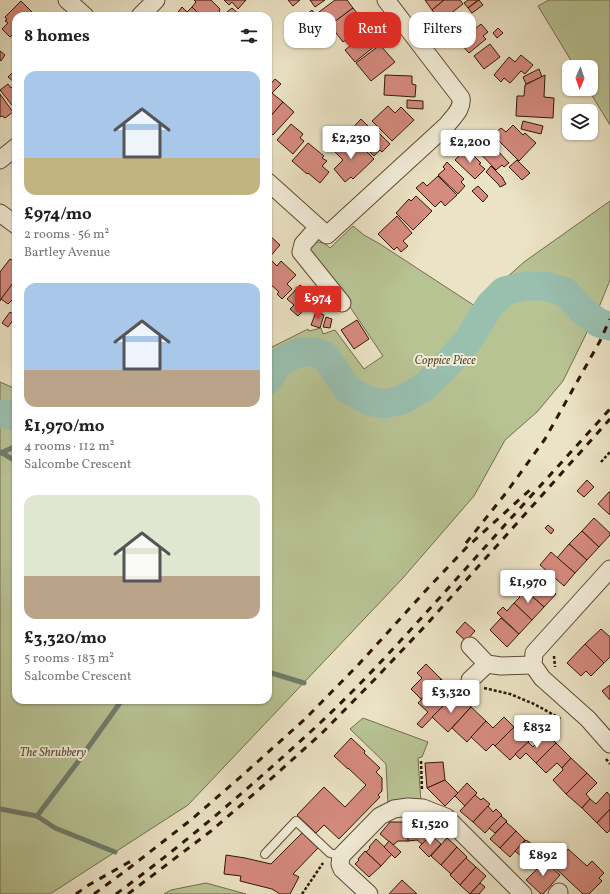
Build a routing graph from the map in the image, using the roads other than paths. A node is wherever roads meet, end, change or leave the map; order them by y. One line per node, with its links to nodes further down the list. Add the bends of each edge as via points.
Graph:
1 (67, 0): 4 (street)
2 (156, 0): 5 (street)
3 (386, 0): 11 (street, via 461,98 468,103 446,125)
4 (80, 12)
5 (144, 12)
6 (12, 150): 7 (street)
7 (0, 160)
8 (272, 186): 11 (street)
9 (0, 213): 10 (street)
10 (12, 222)
11 (322, 231): 12 (street, via 303,244 301,252)
12 (342, 303)
13 (610, 569): 16 (street, via 534,654)
14 (470, 646): 15 (street)
15 (488, 664): 16 (street); 17 (street)
16 (533, 665): 18 (street, via 542,678 588,719)
17 (470, 680)
18 (606, 750)
19 (265, 854): 20 (lane, via 296,821)
20 (336, 854): 21 (street, via 342,869); 22 (street, via 380,816 408,806 423,808 446,817)
21 (369, 894)
22 (523, 894)

